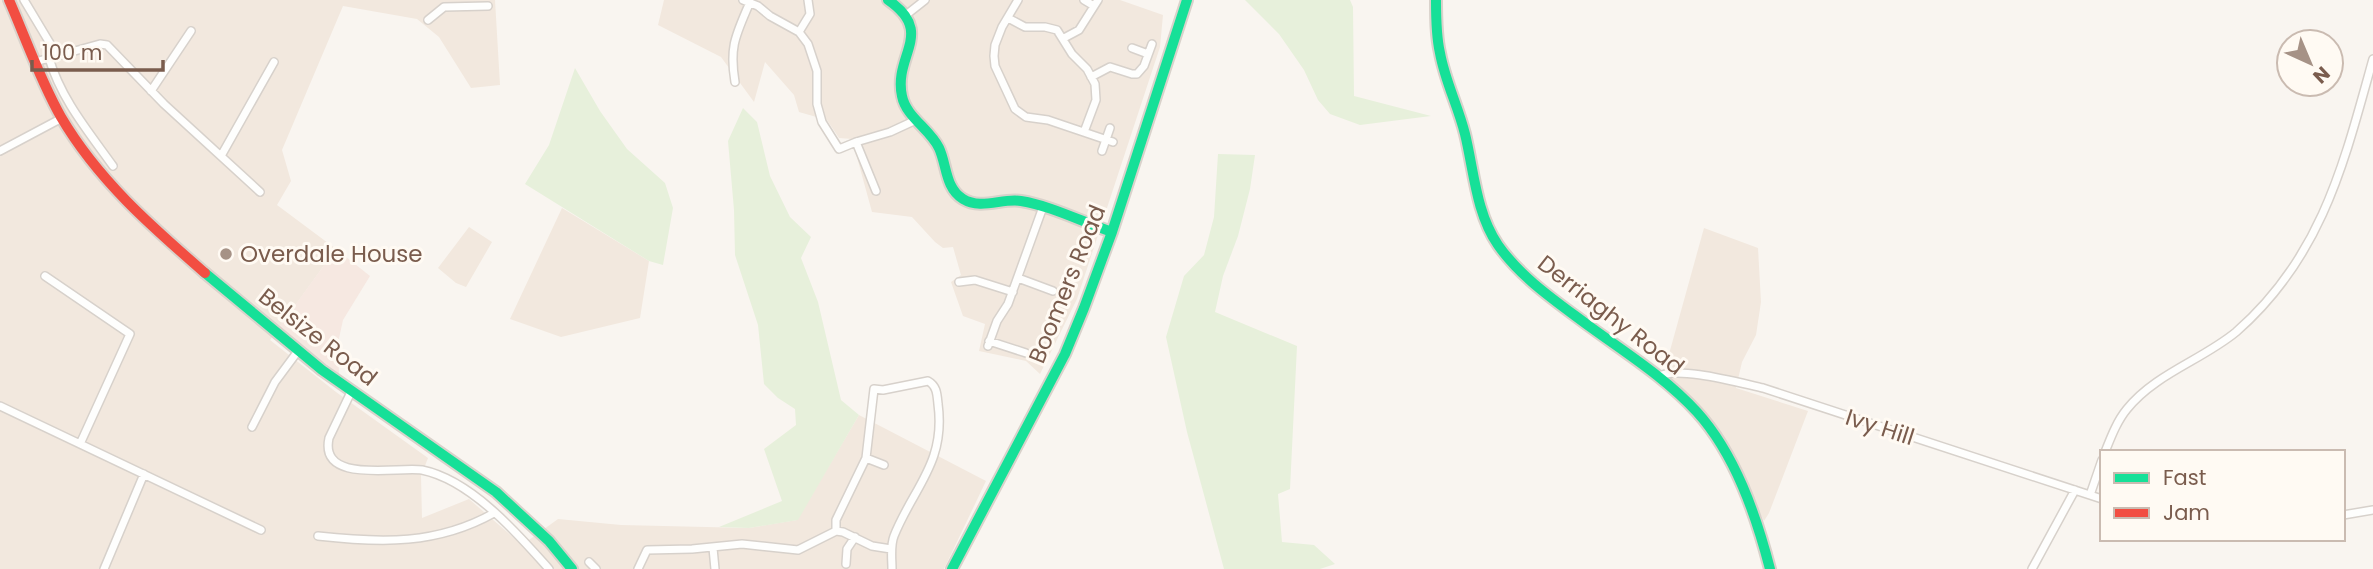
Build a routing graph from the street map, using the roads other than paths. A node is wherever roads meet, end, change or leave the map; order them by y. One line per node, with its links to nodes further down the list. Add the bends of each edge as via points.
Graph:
1 (9, 0): 25 (street, Belsize Road)
2 (24, 0): 23 (street)
3 (808, 0): 18 (street, via 810,14)
4 (888, 0): 14 (street)
5 (925, 0): 14 (street)
6 (1018, 0): 15 (street)
7 (1084, 0): 12 (street)
8 (1187, 0): 43 (street, Boomers Road)
9 (1436, 0): 51 (street, Derriaghy Road, via 1441,61 1460,114 1480,201 1497,244 1536,285)
10 (746, 1): 18 (street); 28 (street, via 733,43)
11 (462, 3): 13 (street); 16 (street, via 444,7)
12 (1096, 3): 19 (street, via 1079,30)
13 (488, 6)
14 (906, 15): 31 (street, via 912,40 902,94)
15 (1008, 18): 19 (street, via 1025,27 1057,30); 33 (street, via 994,56 1015,110)
16 (428, 20)
17 (191, 31): 29 (street)
18 (799, 32): 35 (street, via 817,71 822,122 839,149)
19 (1064, 38): 27 (street)
20 (1152, 44): 22 (street)
21 (1132, 48): 22 (street)
22 (1148, 54): 27 (street, via 1138,74 1110,67)
23 (53, 56): 25 (street); 29 (street, via 107,45); 39 (street, via 57,83)
24 (2373, 59): 56 (street, via 2343,165 2307,245 2268,298 2234,333 2128,407)
25 (35, 62): 30 (street, Belsize Road)
26 (274, 62): 38 (street)
27 (1091, 77): 33 (street, via 1096,100)
28 (735, 82)
29 (151, 91): 38 (street)
30 (62, 118): 36 (street); 49 (street, Belsize Road, via 89,160 124,201)
31 (916, 120): 35 (street); 42 (street, via 938,146 951,188 962,198 977,204 1013,200)
32 (1110, 128): 34 (street)
33 (1084, 132): 34 (street)
34 (1110, 141): 37 (street)
35 (856, 142): 40 (street)
36 (0, 151)
37 (1102, 151)
38 (221, 156): 41 (street)
39 (113, 166)
40 (876, 191)
41 (260, 192)
42 (1043, 207): 43 (street); 45 (street)
43 (1112, 232): 82 (street, Boomers Road, via 1065,354)
44 (46, 276): 55 (street, via 130,334)
45 (1018, 278): 47 (street); 48 (street)
46 (960, 282): 48 (street, via 975,280)
47 (1053, 291)
48 (1013, 292): 50 (street, via 989,344 1016,345)
49 (298, 351): 52 (street, Belsize Road); 54 (street, via 275,382)
50 (1026, 353)
51 (1656, 377): 61 (street, Ivy Hill, via 1671,372 1763,388); 83 (street, Derriaghy Road, via 1698,413 1715,436 1745,494)
52 (351, 392): 65 (street, via 329,438 327,446 334,460 374,471 422,470 455,483); 77 (street, Belsize Road, via 504,497)
53 (0, 406): 55 (street)
54 (252, 427)
55 (80, 444): 60 (street)
56 (2106, 450)
57 (866, 458): 58 (street); 68 (street, via 836,520); 72 (street, via 874,389 928,381 936,388 940,422 936,451 892,538)
58 (884, 465)
59 (2100, 466): 62 (street)
60 (144, 474): 67 (street); 75 (street)
61 (2076, 490): 62 (street, Ivy Hill); 84 (street)
62 (2090, 495): 63 (street, Ivy Hill)
63 (2100, 498)
64 (2373, 510): 66 (street)
65 (494, 513): 69 (street, via 477,523 411,541); 76 (street)
66 (2345, 515)
67 (261, 530)
68 (836, 531): 70 (street); 71 (street, via 798,550 742,544)
69 (318, 536)
70 (855, 537): 72 (street); 74 (street, via 847,549)
71 (713, 548): 79 (street, via 647,550); 80 (street)
72 (891, 549): 81 (street)
73 (589, 562): 78 (street)
74 (846, 564)
75 (104, 569)
76 (549, 569)
77 (572, 569)
78 (596, 569)
79 (638, 569)
80 (715, 569)
81 (892, 569)
82 (953, 569)
83 (1770, 569)
84 (2032, 569)

